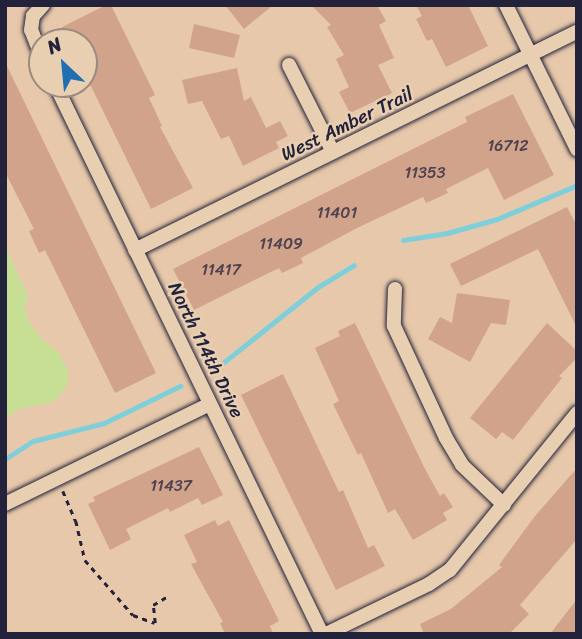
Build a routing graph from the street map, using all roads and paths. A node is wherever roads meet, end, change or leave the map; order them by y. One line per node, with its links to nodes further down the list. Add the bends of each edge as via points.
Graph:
1 (43, 5): 3 (street)
2 (506, 5): 5 (street)
3 (31, 28)
4 (577, 32): 5 (street, West Amber Trail)
5 (530, 55): 8 (street); 9 (street, West Amber Trail)
6 (289, 65): 9 (street)
7 (62, 98): 10 (street, North 114th Drive)
8 (577, 149)
9 (333, 152): 10 (street, West Amber Trail)
10 (135, 250): 12 (street, North 114th Drive)
11 (395, 289): 16 (street, via 394,326 446,438 467,471)
12 (211, 404): 14 (street); 18 (street, North 114th Drive)
13 (577, 413): 16 (street)
14 (57, 479): 15 (street); 17 (path, via 76,521 85,560 133,615 155,623 153,605)
15 (5, 504)
16 (503, 505): 18 (street, via 460,560 439,578)
17 (168, 596)
18 (324, 634)

